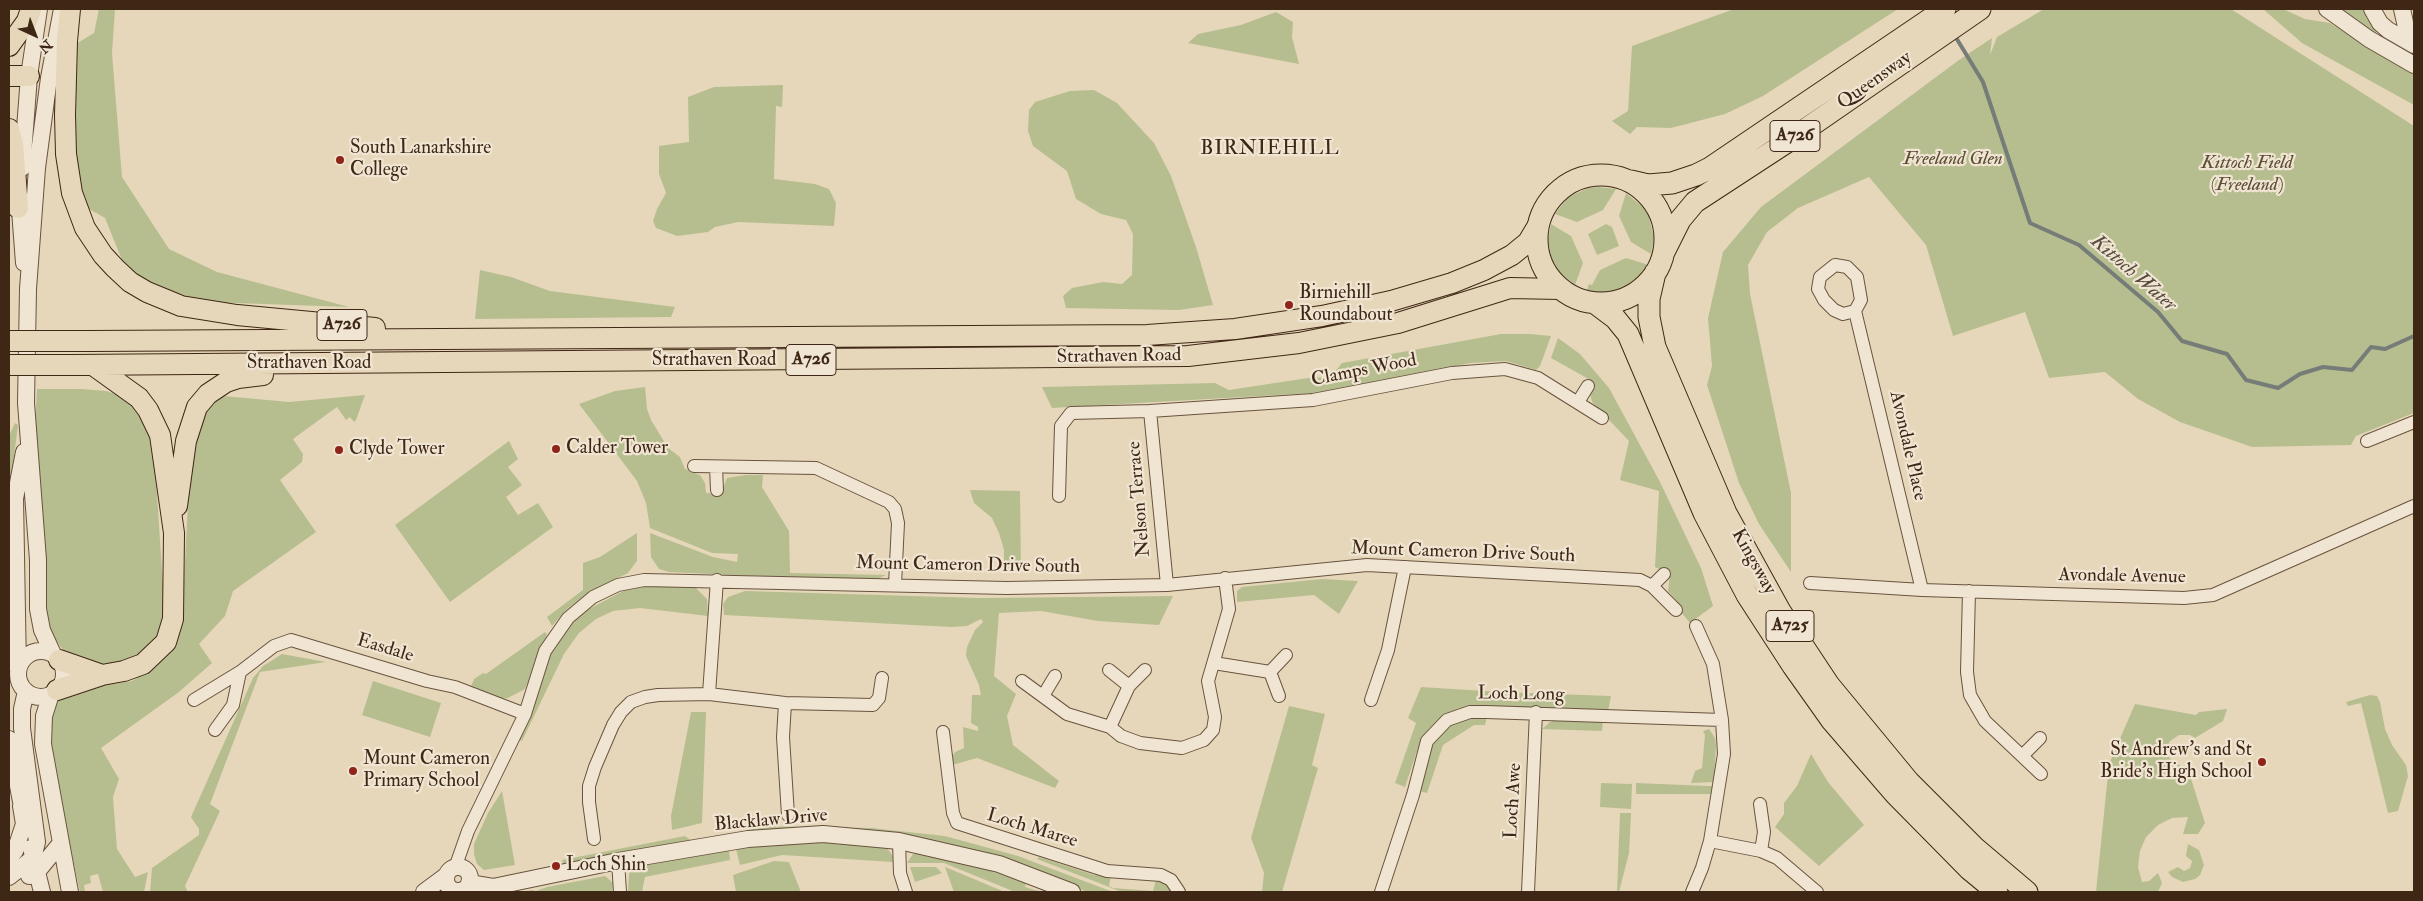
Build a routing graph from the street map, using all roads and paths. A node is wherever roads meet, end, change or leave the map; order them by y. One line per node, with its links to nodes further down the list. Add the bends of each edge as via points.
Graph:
1 (31, 9): 13 (main road, via 27,21)
2 (39, 9): 16 (street)
3 (62, 9): 17 (street)
4 (70, 9): 28 (main road, A726, via 65,115 72,193 93,242 130,282 167,302 202,311 366,328 456,328)
5 (1945, 9): 11 (highway, Queensway / A726)
6 (1980, 9): 11 (highway, Queensway / A726)
7 (2327, 9): 14 (street)
8 (2372, 9): 12 (street, via 2388,30)
9 (2402, 9): 10 (street, via 2406,27)
10 (2414, 36)
11 (1915, 42): 19 (highway, Queensway / A726, via 1710,168 1683,180 1658,185); 22 (highway, Queensway / A726, via 1793,138 1695,202 1677,224)
12 (2414, 45)
13 (9, 46)
14 (2414, 65)
15 (9, 76): 16 (main road)
16 (29, 76): 17 (street); 20 (street)
17 (49, 78): 24 (street, via 37,168)
18 (9, 129): 20 (main road)
19 (1628, 181): 21 (highway, A726, via 1604,175 1575,180 1552,197); 22 (highway, A726, via 1646,193 1658,210 1664,231)
20 (18, 208): 24 (street)
21 (1537, 227): 25 (highway, A726, via 1536,241 1543,268); 28 (main road, Strathaven Road / A726, via 1528,242 1512,255 1452,283 1322,316 1234,329 1147,335)
22 (1664, 252): 23 (highway, A726)
23 (1655, 274): 26 (highway, A726, via 1644,287 1629,296); 118 (highway, Kingsway / A725, via 1649,299 1655,347 1726,513 1780,611 1830,685 1880,748 1947,820)
24 (28, 289): 38 (street)
25 (1561, 289): 26 (highway, A726, via 1577,299); 30 (main road, Strathaven Road / A726, via 1510,288 1398,323 1298,343 1188,356)
26 (1595, 303): 117 (highway, Kingsway / A725, via 1616,318 1628,334 1704,513 1747,595 1793,666 1832,721 1896,795)
27 (1854, 311): 56 (street, Avondale Place)
28 (519, 339): 29 (main road, Strathaven Road / A726, bridge)
29 (9, 341)
30 (429, 363): 31 (main road, Strathaven Road / A726); 46 (main road, via 344,372 252,375 216,388 197,407 188,430)
31 (93, 365): 32 (main road, Strathaven Road / A726, bridge); 46 (main road, via 139,398 155,424)
32 (9, 366)
33 (1588, 386): 34 (street)
34 (1578, 402): 35 (street, Clamps Wood, via 1538,378 1505,369 1452,373 1313,400); 36 (street, Clamps Wood)
35 (1150, 411): 43 (street, Clamps Wood, via 1071,413 1061,426); 54 (street, Nelson Terrace)
36 (1602, 418)
37 (2414, 422): 39 (street)
38 (27, 440): 44 (street); 61 (street, via 36,532 38,609 42,630)
39 (2367, 442)
40 (694, 466): 41 (street)
41 (716, 467): 42 (street); 53 (street, via 816,468 889,502 895,509 898,524)
42 (717, 490)
43 (1059, 496)
44 (15, 498): 47 (street); 63 (street)
45 (2414, 506): 57 (street, Avondale Avenue, via 2213,595 2184,598)
46 (174, 533): 68 (main road, via 174,604 169,636 160,650 143,664)
47 (9, 540)
48 (1405, 567): 50 (street, Mount Cameron Drive South, via 1366,565); 55 (street, Mount Cameron Drive South, via 1640,580); 79 (street, via 1388,650)
49 (1664, 574): 55 (street)
50 (1225, 578): 54 (street, Mount Cameron Drive South); 62 (street, via 1229,609)
51 (717, 580): 53 (street, Mount Cameron Drive South); 75 (street); 82 (street, Mount Cameron Drive South, via 644,580 618,585 593,597 568,618 549,645)
52 (1810, 583): 56 (street, Avondale Avenue)
53 (894, 585): 54 (street, Mount Cameron Drive South, via 1008,588)
54 (1166, 585)
55 (1652, 586): 58 (street, Mount Cameron Drive South)
56 (1922, 590): 57 (street, Avondale Avenue)
57 (1968, 592): 89 (street, via 1967,672 1970,695 1986,721)
58 (1676, 610)
59 (1696, 626): 83 (street, via 1713,664)
60 (1286, 655): 67 (street)
61 (56, 657): 63 (street, via 46,651 31,652); 68 (main road); 74 (street, via 64,672 61,685)
62 (1214, 663): 67 (street); 84 (street, via 1208,681 1215,718 1213,730 1204,740 1182,748 1140,743 1121,736)
63 (18, 670): 73 (street, via 19,682)
64 (1109, 670): 72 (street)
65 (1145, 670): 72 (street)
66 (240, 672): 78 (street, Easdale); 82 (street, Easdale, via 274,646 291,640 455,687); 85 (street, via 233,705)
67 (1270, 672): 77 (street)
68 (102, 675): 74 (main road)
69 (1056, 676): 76 (street)
70 (882, 678): 80 (street, via 879,698 873,705)
71 (1022, 681): 76 (street)
72 (1129, 686): 84 (street)
73 (26, 691): 74 (street, via 38,696); 101 (street, via 22,728 37,842)
74 (54, 692): 97 (street, via 44,716 43,744)
75 (708, 694): 80 (street); 94 (street, via 645,697 631,702 620,712 594,767 589,786)
76 (1043, 696): 84 (street, via 1066,714)
77 (1279, 696)
78 (194, 700)
79 (1372, 700)
80 (785, 703): 93 (street, via 783,737)
81 (1536, 712): 83 (street, Loch Long); 113 (street, Loch Long, via 1470,712 1447,720 1435,730 1427,741); 114 (street, Loch Awe)
82 (525, 714): 102 (street, Mount Cameron Drive South)
83 (1722, 720): 96 (street, via 1724,754)
84 (1110, 727)
85 (215, 730)
86 (943, 732): 112 (street, Loch Maree, via 957,823 1107,871 1161,875 1171,880)
87 (2040, 738): 89 (street)
88 (9, 739): 91 (street)
89 (2022, 756): 90 (street)
90 (2041, 774)
91 (15, 776): 99 (street, via 24,824 15,852); 101 (street)
92 (1760, 804): 98 (street, via 1764,832)
93 (788, 815)
94 (594, 839)
95 (899, 841): 100 (street, Blacklaw Drive, via 823,834 748,839); 110 (street, via 900,873); 111 (street, Blacklaw Drive, via 998,864)
96 (1710, 841): 98 (street); 115 (street)
97 (60, 844): 101 (street); 107 (street)
98 (1761, 851): 116 (street, via 1777,858)
99 (9, 858)
100 (618, 861): 105 (street, Blacklaw Drive, via 493,887); 109 (street)
101 (35, 865): 103 (street); 104 (street); 106 (street)
102 (451, 871): 105 (street, via 466,871); 108 (street)
103 (9, 877)
104 (9, 888)
105 (460, 888)
106 (42, 892)
107 (70, 892)
108 (424, 892)
109 (620, 892)
110 (906, 892)
111 (1072, 892)
112 (1179, 892)
113 (1381, 892)
114 (1528, 892)
115 (1692, 892)
116 (1817, 892)
117 (1997, 892)
118 (2026, 892)

